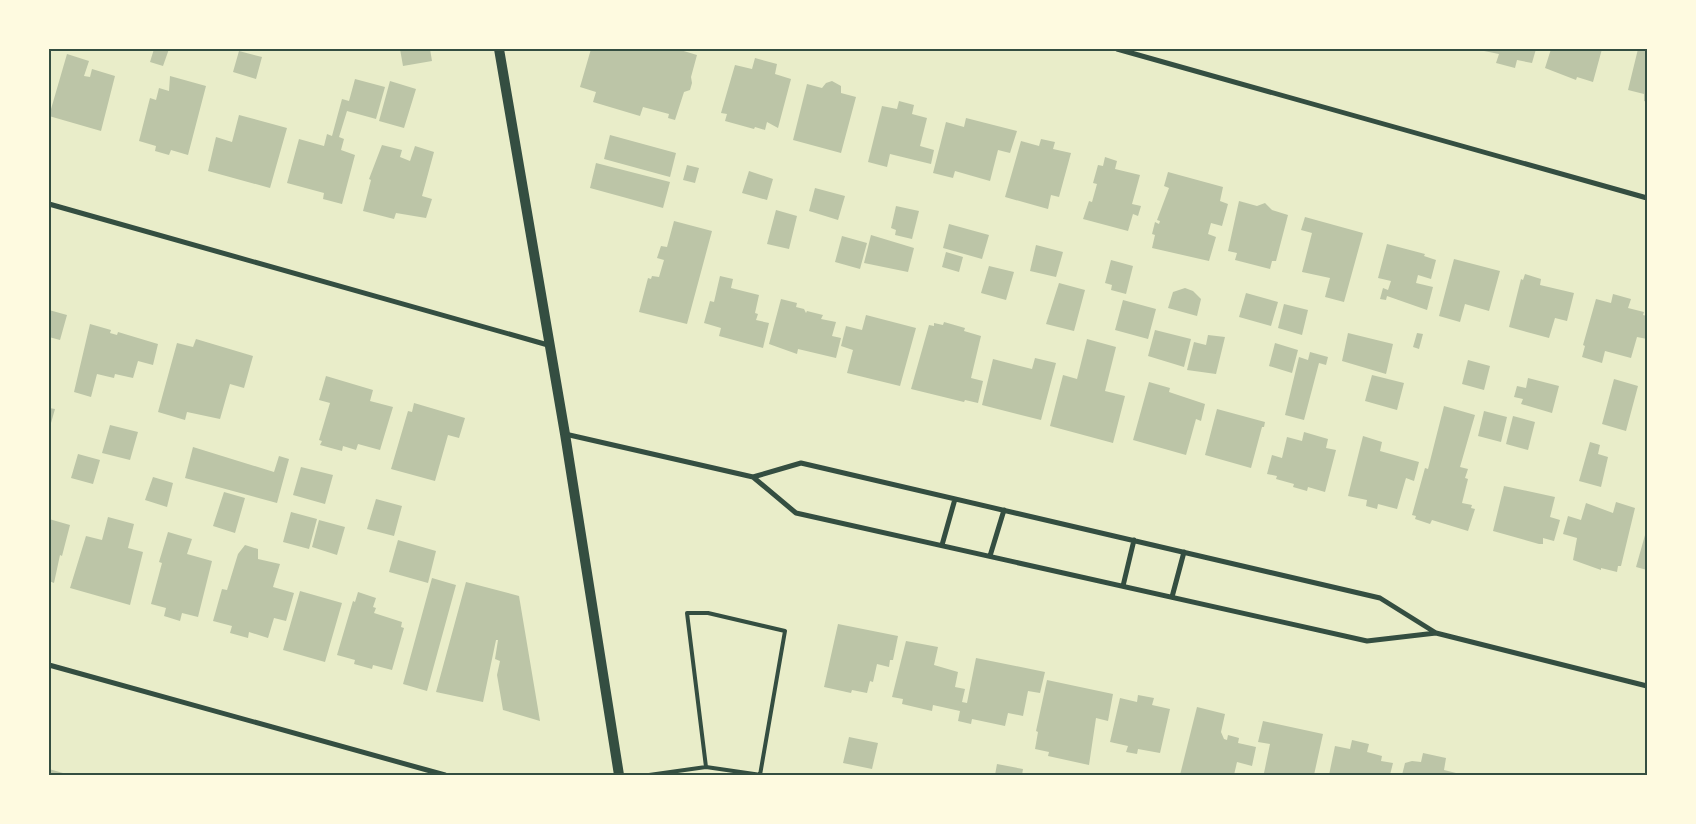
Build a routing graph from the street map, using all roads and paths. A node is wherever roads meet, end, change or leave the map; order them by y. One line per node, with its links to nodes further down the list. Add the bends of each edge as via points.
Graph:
1 (499, 49): 5 (main road)
2 (1117, 49): 3 (street)
3 (1647, 198)
4 (49, 204): 5 (street)
5 (548, 345): 6 (main road)
6 (565, 434): 7 (street); 21 (main road)
7 (753, 477): 8 (street, via 801,463); 11 (street, via 796,513)
8 (955, 499): 9 (street); 11 (street)
9 (1004, 510): 10 (street); 13 (street)
10 (1134, 540): 12 (street); 14 (street)
11 (942, 546): 13 (street)
12 (1184, 552): 15 (street); 16 (street, via 1380,598)
13 (990, 556): 14 (street)
14 (1123, 586): 15 (street)
15 (1172, 597): 16 (street, via 1367,641)
16 (1436, 633): 18 (street)
17 (49, 665): 20 (street)
18 (1647, 686)
19 (706, 766): 22 (lane); 23 (lane); 23 (lane, via 687,613 708,613 785,631)
20 (444, 775)
21 (619, 775)
22 (649, 775)
23 (760, 775)

